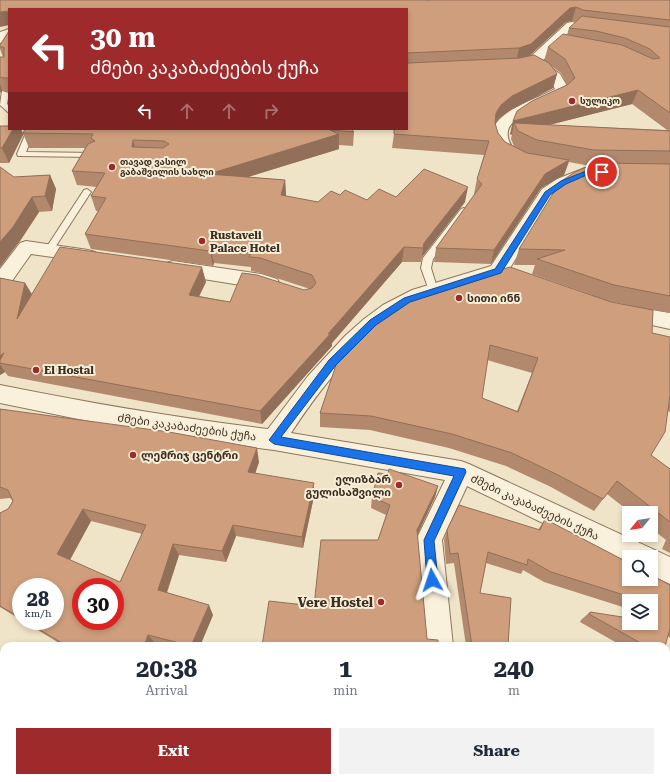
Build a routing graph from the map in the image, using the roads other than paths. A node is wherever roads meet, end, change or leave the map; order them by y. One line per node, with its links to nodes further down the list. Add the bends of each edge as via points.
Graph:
1 (575, 27): 2 (street, via 558,45)
2 (533, 62): 3 (street); 8 (street, via 556,76 563,90 508,120 500,128 500,136 503,147 511,155)
3 (504, 69)
4 (5, 92): 5 (lane, via 3,104)
5 (8, 110)
6 (25, 130): 7 (lane, via 29,135 21,154)
7 (94, 155)
8 (534, 162)
9 (565, 168): 17 (street, via 596,172 563,183 548,193 505,274)
10 (88, 192): 12 (lane)
11 (469, 204): 17 (lane, via 428,258 426,268)
12 (49, 250): 13 (street); 15 (street, via 26,247)
13 (104, 258)
14 (159, 266): 16 (street, via 261,280)
15 (0, 283)
16 (290, 291)
17 (433, 291): 21 (street, via 407,300 373,323 333,363)
18 (604, 309): 19 (street)
19 (670, 320)
20 (0, 394): 21 (street, ძმები კაკაბაძეების ქუჩა, via 194,430)
21 (274, 440): 22 (street, ძმები კაკაბაძეების ქუჩა)
22 (461, 472): 23 (street, ძმები კაკაბაძეების ქუჩა); 26 (street, via 429,540)
23 (627, 550)
24 (658, 565): 25 (street)
25 (670, 571)
26 (439, 642)

